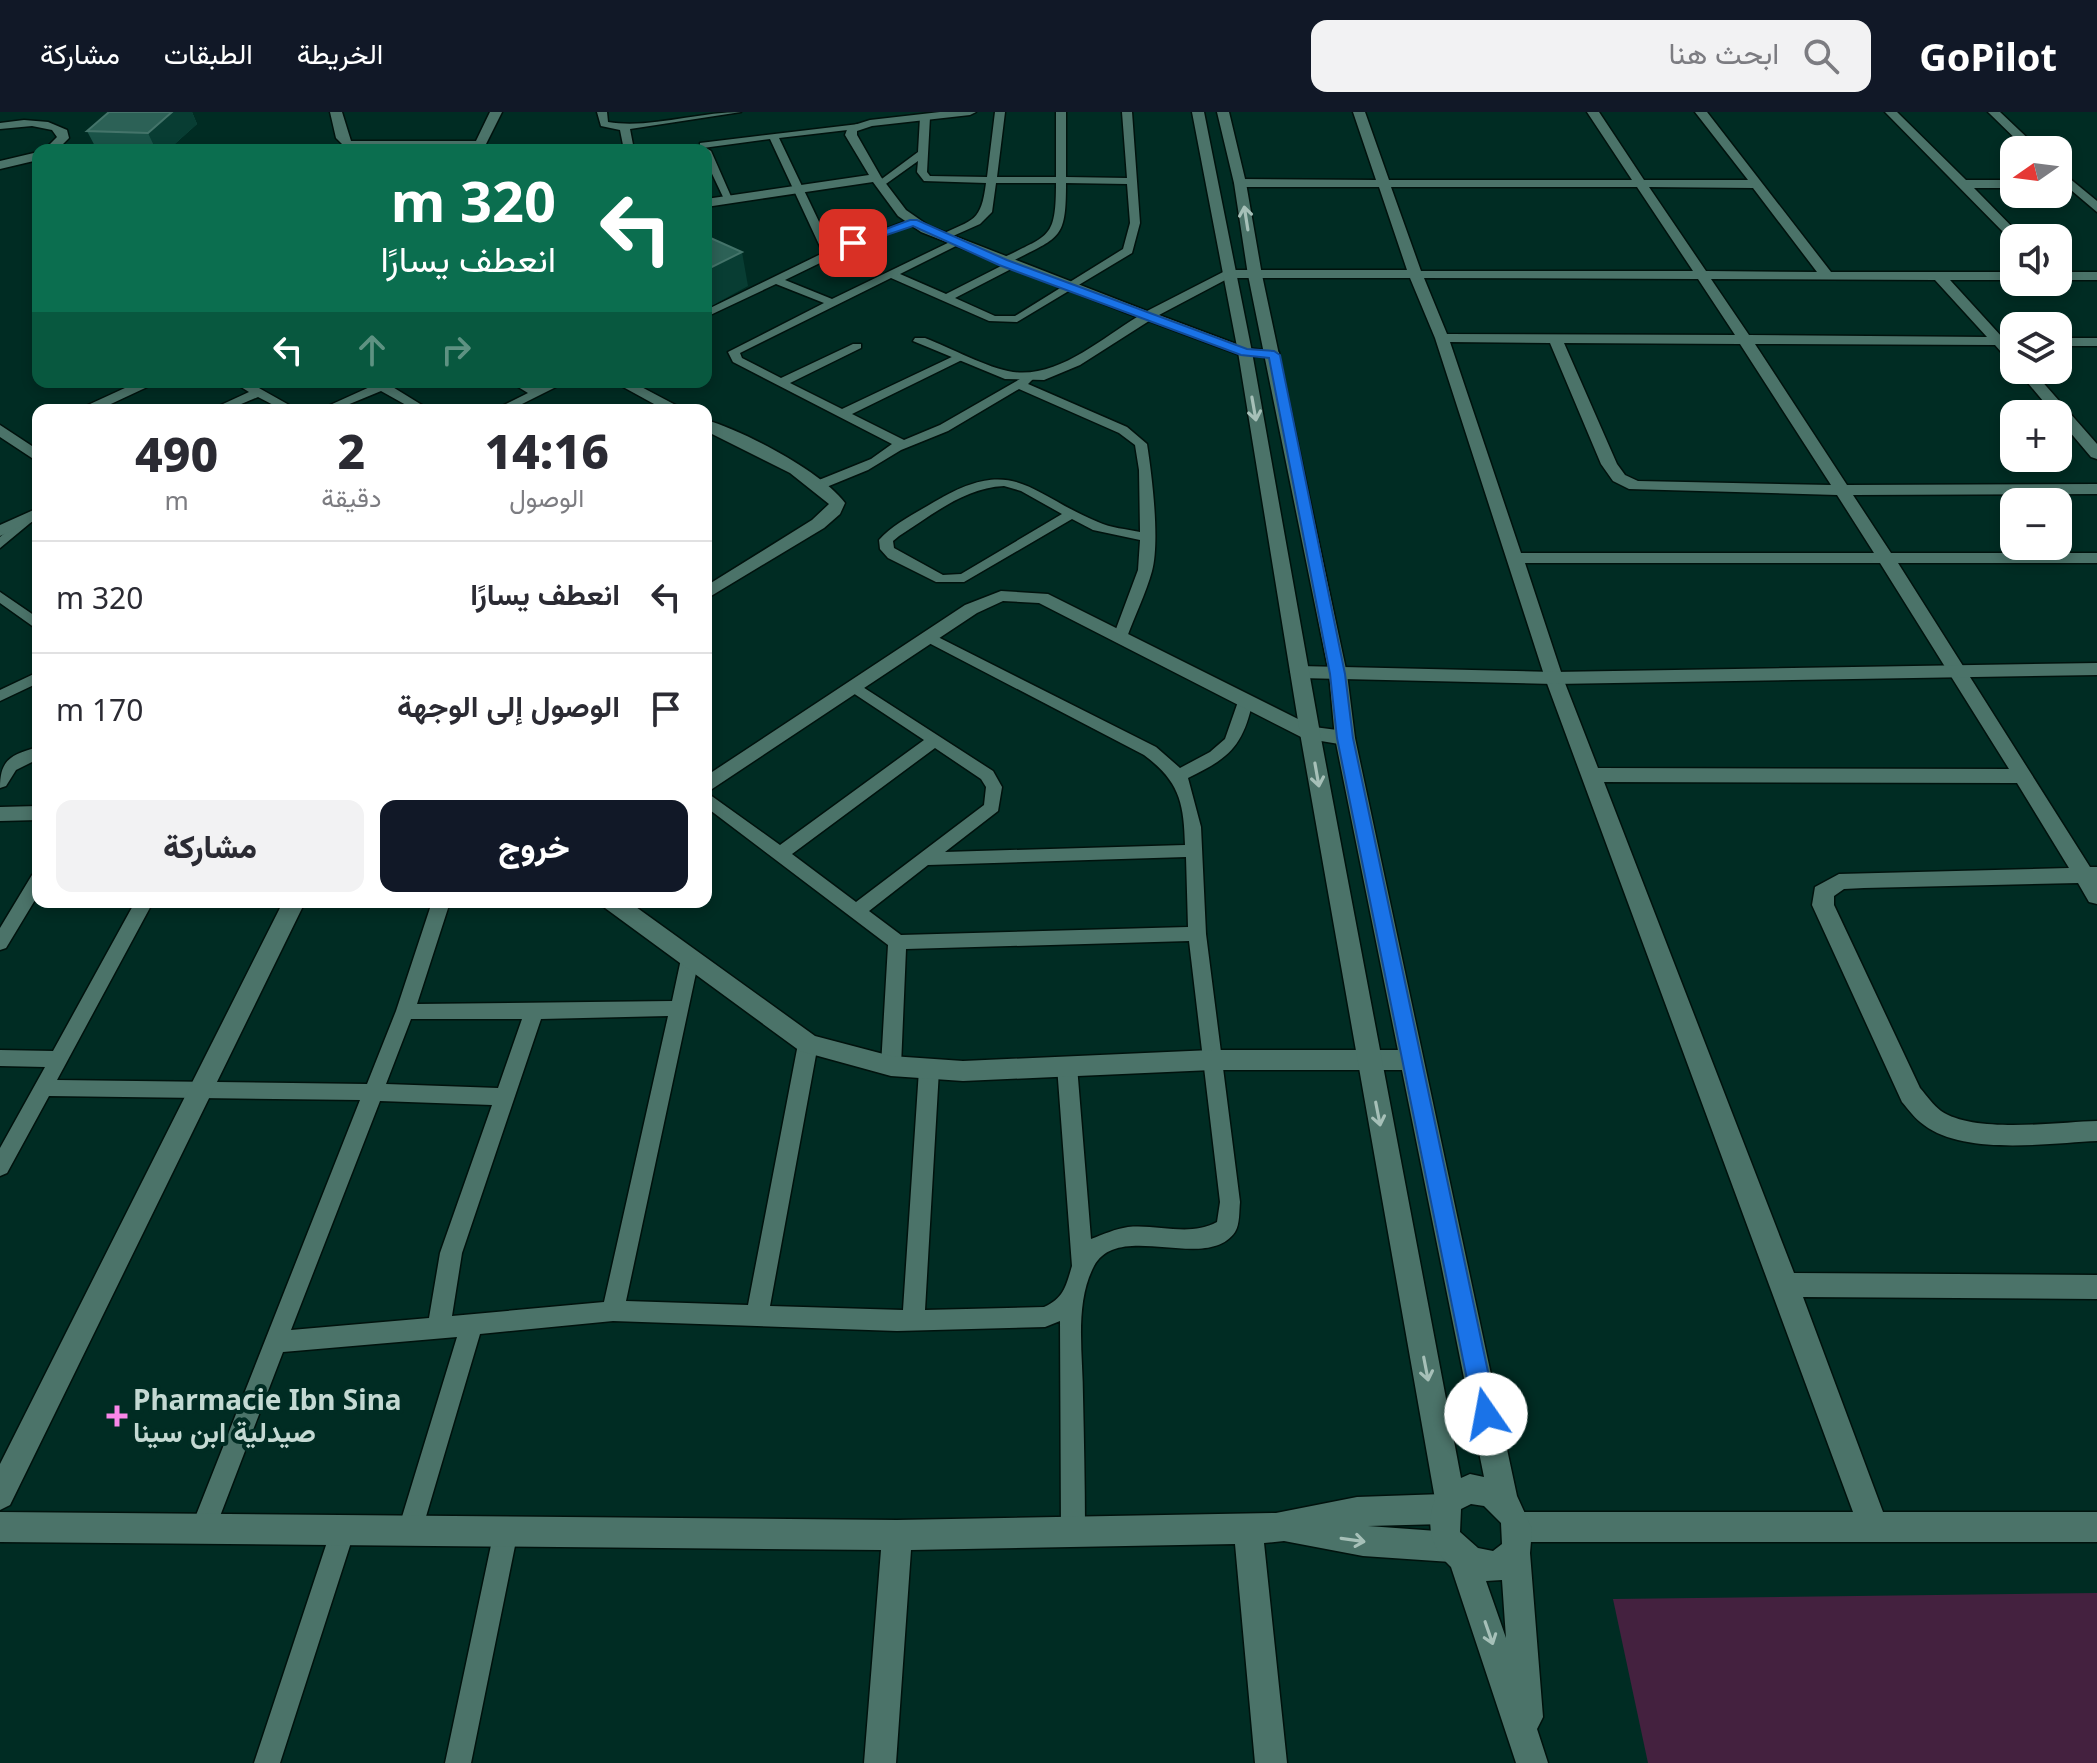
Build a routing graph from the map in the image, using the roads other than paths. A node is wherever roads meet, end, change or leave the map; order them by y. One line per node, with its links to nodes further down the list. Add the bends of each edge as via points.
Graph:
1 (6, 112): 21 (street)
2 (336, 112): 26 (street, via 344,142)
3 (496, 112): 27 (street)
4 (602, 112): 22 (lane, via 604,124)
5 (736, 112): 17 (lane)
6 (970, 112): 18 (street)
7 (1000, 112): 35 (lane)
8 (1061, 112): 38 (lane)
9 (1127, 112): 37 (lane)
10 (1198, 112): 58 (street)
11 (1223, 112): 39 (street)
12 (1359, 112): 40 (street)
13 (1593, 112): 41 (street)
14 (1701, 112): 42 (street)
15 (1891, 112): 43 (street)
16 (1994, 112): 24 (street)
17 (693, 115): 22 (lane); 29 (lane)
18 (921, 116): 20 (street); 31 (lane)
19 (28, 118): 21 (street); 25 (street, via 63,132)
20 (850, 124): 23 (lane); 36 (street)
21 (1, 126)
22 (626, 128): 28 (lane)
23 (773, 135): 30 (lane); 47 (lane)
24 (2019, 136)
25 (56, 144)
26 (367, 144)
27 (480, 144)
28 (628, 144)
29 (703, 144)
30 (712, 148)
31 (923, 153): 35 (lane, via 927,179); 36 (lane)
32 (32, 158): 34 (street)
33 (712, 164): 49 (lane)
34 (4, 168)
35 (992, 180): 38 (lane); 54 (lane, via 984,216)
36 (878, 181): 47 (street); 52 (street)
37 (1132, 181): 38 (lane); 68 (lane, via 1132,245)
38 (1060, 182): 56 (lane, via 1061,221 1056,231)
39 (1240, 183): 40 (street); 59 (street, one-way to 39)
40 (1385, 183): 41 (street); 61 (street)
41 (1641, 184): 42 (street); 62 (street)
42 (1756, 184): 60 (street)
43 (1962, 184): 44 (street); 53 (street)
44 (2000, 184)
45 (2072, 185): 46 (street)
46 (2097, 185)
47 (800, 190): 49 (street); 55 (lane)
48 (2072, 191): 51 (street)
49 (729, 199): 50 (street)
50 (712, 202)
51 (2097, 208)
52 (913, 222): 54 (street); 55 (lane)
53 (2003, 224)
54 (950, 240): 56 (street); 57 (lane)
55 (829, 255): 67 (lane)
56 (1007, 264): 68 (street); 69 (lane)
57 (890, 274): 69 (lane); 70 (lane)
58 (1227, 274): 59 (street); 72 (street); 82 (street)
59 (1255, 275): 61 (street); 83 (street)
60 (1827, 275): 62 (street); 66 (street)
61 (1416, 276): 62 (street); 74 (street)
62 (1702, 276): 76 (street)
63 (2000, 276): 66 (street)
64 (2072, 276): 65 (street)
65 (2097, 276)
66 (1940, 277): 73 (street)
67 (777, 281): 70 (lane); 71 (lane)
68 (1072, 286): 69 (lane, via 1025,317 1010,320 993,319); 72 (street)
69 (946, 298)
70 (833, 303): 86 (lane, via 734,352 737,360)
71 (712, 311)
72 (1148, 316): 82 (street); 85 (street, via 1075,362)
73 (2000, 334)
74 (1442, 338): 75 (street); 122 (street)
75 (1555, 339): 76 (street); 114 (street, via 1604,454 1626,483)
76 (1745, 340): 78 (street); 114 (street)
77 (920, 341): 84 (street)
78 (2000, 341)
79 (2072, 342): 80 (street)
80 (2097, 342)
81 (857, 346): 86 (lane)
82 (1245, 352): 83 (street); 131 (street, one-way to 131)
83 (1274, 355): 132 (street)
84 (960, 357): 85 (street); 104 (lane)
85 (1024, 381): 109 (lane, via 936,432); 119 (lane, via 1138,441 1144,455)
86 (782, 382): 104 (lane)
87 (2036, 384): 111 (street)
88 (137, 388): 97 (street)
89 (249, 388): 96 (lane)
90 (371, 388): 100 (lane)
91 (390, 388): 101 (lane)
92 (528, 388): 95 (lane)
93 (546, 388): 95 (lane)
94 (633, 388): 103 (street)
95 (536, 392): 102 (lane)
96 (257, 393): 98 (lane); 99 (lane)
97 (99, 404)
98 (230, 404)
99 (280, 404)
100 (338, 404)
101 (415, 404)
102 (512, 404)
103 (665, 404)
104 (843, 413): 109 (lane, via 895,438)
105 (712, 428): 112 (street)
106 (0, 430): 108 (street)
107 (32, 433): 108 (street)
108 (7, 443): 110 (street)
109 (899, 447): 112 (lane)
110 (32, 454)
111 (2097, 454)
112 (819, 485): 124 (street, via 837,503 834,511)
113 (2097, 489): 114 (street)
114 (1840, 490): 121 (street)
115 (1071, 514): 115 (lane, via 1023,488 1005,482 986,484 894,533 886,540 887,549 941,579 964,578); 119 (lane, via 1096,527)
116 (32, 515): 118 (street)
117 (32, 516): 120 (lane)
118 (0, 531)
119 (1146, 537): 127 (lane, via 1145,570)
120 (0, 544)
121 (1883, 556): 122 (street); 123 (street); 130 (street)
122 (1514, 558): 133 (street)
123 (2097, 558)
124 (712, 590)
125 (0, 596): 126 (lane)
126 (32, 620)
127 (1120, 637): 128 (street, via 1042,598 1012,595 971,609); 137 (street)
128 (930, 638): 135 (street); 144 (lane, via 1150,751)
129 (2097, 669): 130 (street)
130 (1958, 670): 133 (street); 145 (street)
131 (1299, 672): 132 (street); 138 (street)
132 (1338, 674): 133 (street); 139 (street)
133 (1554, 678): 143 (street)
134 (32, 680): 136 (lane)
135 (855, 687): 140 (lane); 147 (street)
136 (0, 696)
137 (1245, 700): 138 (street); 144 (lane, via 1230,746)
138 (1310, 733): 139 (street); 172 (street, one-way to 172)
139 (1345, 738): 174 (street)
140 (935, 740): 152 (lane); 153 (lane, via 987,775 995,796 992,807)
141 (32, 754): 142 (lane)
142 (5, 761): 146 (lane)
143 (1592, 775): 145 (street); 185 (street)
144 (1177, 776): 151 (lane, via 1187,799)
145 (2022, 776): 154 (street)
146 (0, 782)
147 (712, 782)
148 (712, 803): 152 (lane)
149 (32, 813): 150 (street)
150 (0, 814)
151 (1194, 851): 153 (lane); 162 (lane)
152 (779, 855): 161 (lane)
153 (924, 859): 161 (lane)
154 (2090, 875): 156 (street); 182 (street, via 1839,882 1823,893 1823,905 1911,1095 1935,1120 1999,1133)
155 (32, 890): 164 (lane)
156 (2097, 896)
157 (141, 908): 171 (lane)
158 (291, 908): 179 (street)
159 (439, 908): 167 (lane)
160 (621, 908): 165 (street)
161 (855, 912): 163 (lane)
162 (1197, 934): 163 (lane); 173 (lane)
163 (897, 942): 175 (lane)
164 (0, 943)
165 (690, 959): 166 (lane); 169 (street)
166 (679, 1008): 168 (lane); 188 (lane)
167 (405, 1011): 168 (lane); 180 (lane)
168 (534, 1012): 181 (lane)
169 (808, 1044): 175 (street); 189 (lane)
170 (0, 1058): 171 (lane)
171 (58, 1059): 178 (lane)
172 (1368, 1059): 173 (street); 174 (street); 195 (street, one-way to 195)
173 (1212, 1060): 176 (street); 184 (lane, via 1230,1202 1227,1227 1196,1239 1144,1236 1100,1245)
174 (1411, 1060): 198 (street)
175 (891, 1066): 177 (street)
176 (1067, 1066): 177 (street); 184 (lane)
177 (929, 1070): 190 (lane)
178 (42, 1088): 179 (lane); 183 (lane)
179 (201, 1089): 180 (lane); 194 (street)
180 (372, 1092): 181 (lane); 193 (lane)
181 (505, 1097): 192 (lane, via 451,1253)
182 (2097, 1131)
183 (0, 1167)
184 (1083, 1267): 187 (lane)
185 (1785, 1285): 186 (street); 196 (street)
186 (2097, 1287)
187 (1071, 1304): 190 (lane, via 1045,1317); 205 (lane)
188 (613, 1311): 189 (lane); 191 (lane)
189 (757, 1316): 190 (lane)
190 (913, 1320)
191 (472, 1325): 192 (lane); 203 (lane)
192 (439, 1328): 193 (lane)
193 (275, 1342): 200 (lane)
194 (0, 1495)
195 (1447, 1504): 198 (street, via 1459,1492 1481,1490); 201 (street); 207 (street, via 1442,1522)
196 (1873, 1526): 198 (street); 199 (street)
197 (0, 1527): 200 (street)
198 (1512, 1527): 207 (street, via 1498,1566 1475,1565); 208 (street)
199 (2097, 1527)
200 (203, 1528): 202 (street)
201 (1262, 1528): 205 (street); 207 (street, one-way to 207); 212 (street)
202 (343, 1530): 203 (street); 209 (lane)
203 (410, 1530): 204 (street)
204 (506, 1531): 206 (street); 210 (lane)
205 (1073, 1531): 206 (street)
206 (897, 1535): 211 (street)
207 (1458, 1553): 208 (street, one-way to 208)
208 (1531, 1756)
209 (267, 1763)
210 (458, 1763)
211 (880, 1763)
212 (1271, 1763)

